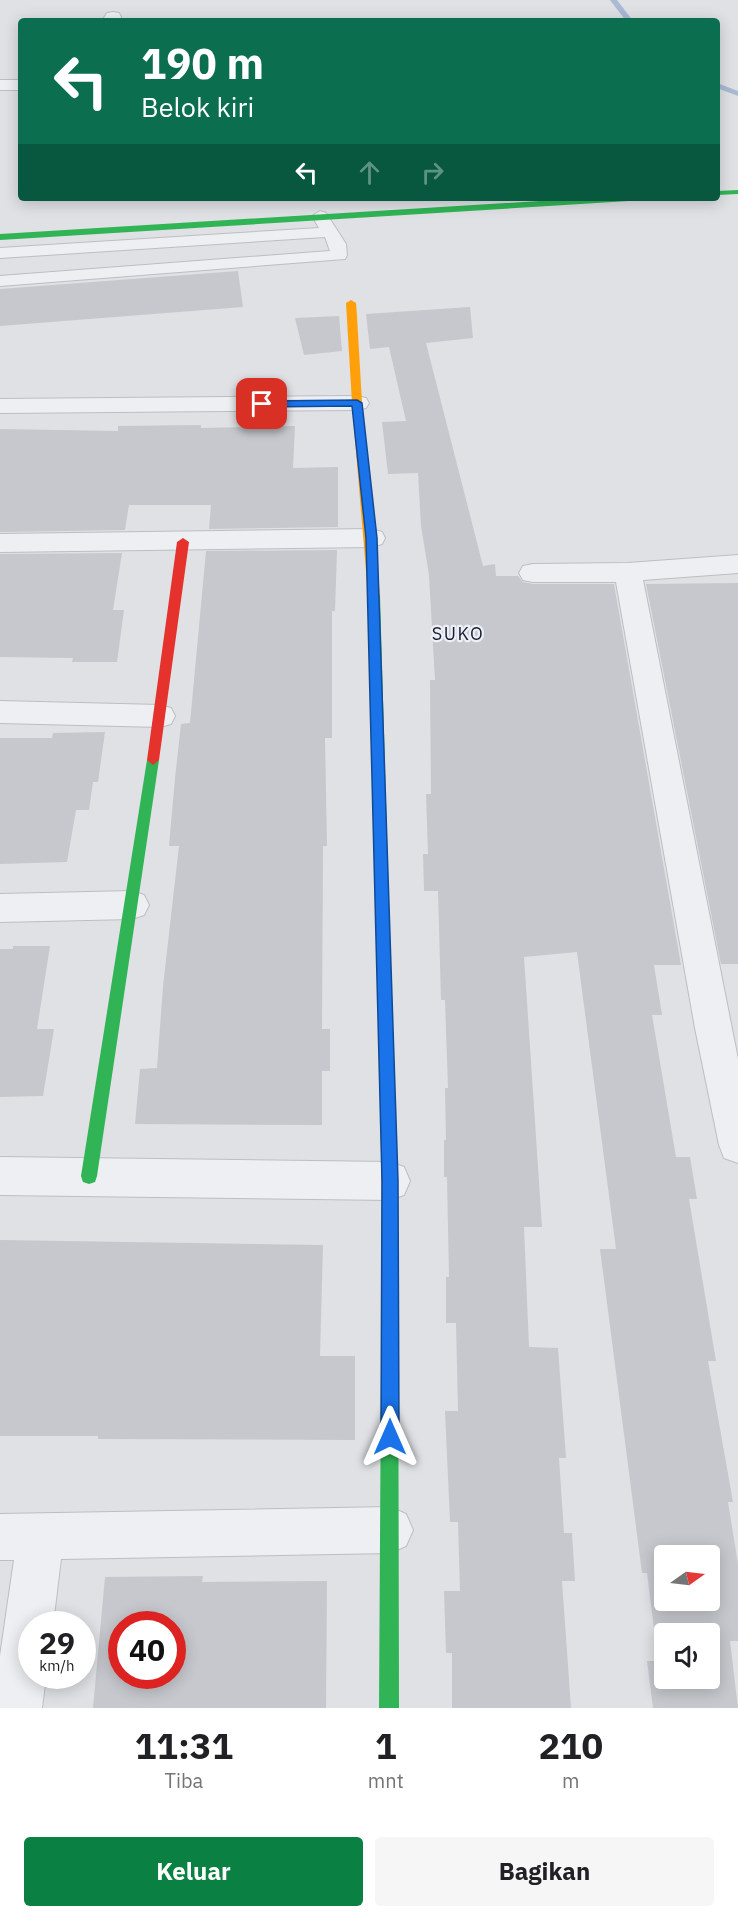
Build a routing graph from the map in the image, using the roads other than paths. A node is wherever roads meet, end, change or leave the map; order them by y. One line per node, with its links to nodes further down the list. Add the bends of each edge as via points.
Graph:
1 (0, 85): 2 (street)
2 (18, 86)
3 (738, 192): 4 (street)
4 (720, 193)
5 (578, 201): 6 (street)
6 (320, 216): 7 (lane); 8 (street)
7 (332, 232): 9 (lane); 10 (lane, via 339,255)
8 (0, 237)
9 (0, 253)
10 (0, 281)
11 (351, 303): 12 (street)
12 (357, 403): 13 (street); 14 (street)
13 (0, 406)
14 (372, 538): 15 (street); 28 (street)
15 (183, 542): 16 (street); 21 (street)
16 (0, 543)
17 (738, 564): 18 (street)
18 (628, 572): 19 (street); 24 (street)
19 (533, 573)
20 (0, 712): 21 (street)
21 (160, 716): 22 (street)
22 (132, 905): 23 (street); 27 (street)
23 (0, 908)
24 (726, 1028): 25 (street)
25 (738, 1145)
26 (0, 1176): 27 (street)
27 (89, 1176): 28 (street)
28 (390, 1180): 29 (street)
29 (390, 1530): 30 (street); 32 (street)
30 (20, 1537): 31 (street)
31 (17, 1708)
32 (389, 1708)

